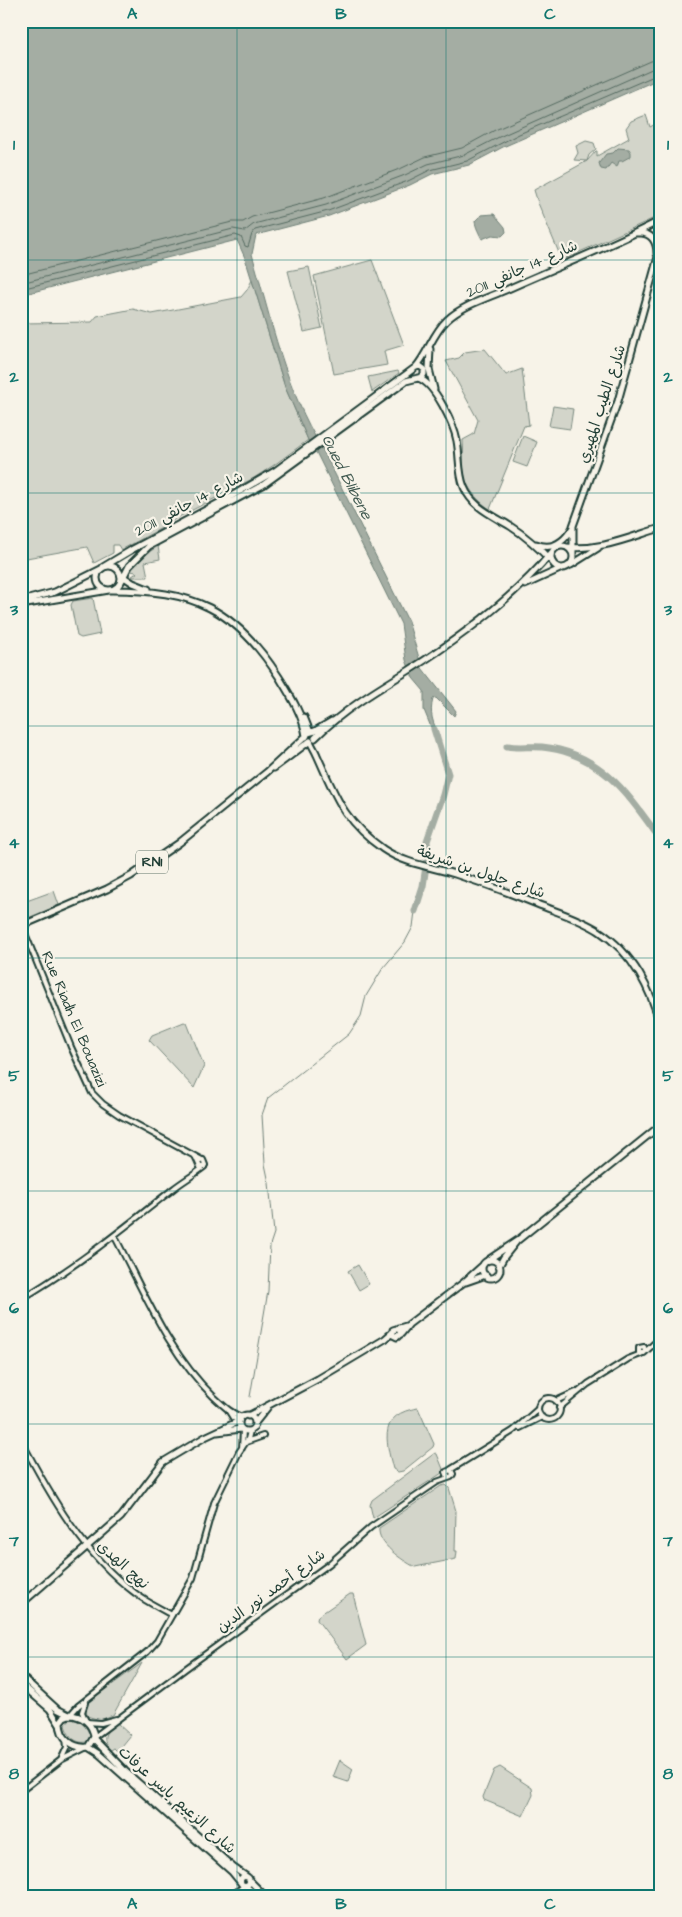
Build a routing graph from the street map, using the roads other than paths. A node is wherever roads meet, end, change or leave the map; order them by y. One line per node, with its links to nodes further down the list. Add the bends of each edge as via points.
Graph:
1 (661, 220): 2 (main road, شارع 14 جانفي 2011)
2 (630, 235): 4 (main road, via 651,236 656,246); 5 (main road, شارع 14 جانفي 2011, via 468,307 448,319)
3 (661, 246): 4 (main road, شارع الطيب المهيري)
4 (656, 260): 11 (main road, شارع الطيب المهيري, via 618,401)
5 (432, 341): 6 (main road, شارع 14 جانفي 2011); 8 (main road, via 428,358)
6 (416, 367): 7 (main road, via 425,371); 9 (main road, شارع 14 جانفي 2011)
7 (418, 378): 8 (main road); 9 (main road, via 406,381)
8 (435, 393): 13 (main road, via 455,432 460,474 470,498)
9 (319, 440): 10 (main road)
10 (311, 447): 20 (main road, شارع 14 جانفي 2011, via 259,481); 22 (main road, شارع 14 جانفي 2011, via 263,485 149,546)
11 (573, 526): 13 (main road, via 565,539 554,546); 14 (main road, شارع الطيب المهيري)
12 (661, 528): 15 (main road, RN1)
13 (532, 542): 17 (main road)
14 (570, 547): 15 (main road, RN1); 16 (main road, RN1, via 559,546); 19 (main road, via 574,555)
15 (600, 547): 19 (main road, RN1)
16 (552, 552): 17 (main road, RN1); 18 (main road)
17 (548, 558): 18 (main road); 24 (main road, RN1)
18 (553, 563): 21 (main road)
19 (570, 565): 21 (main road, RN1)
20 (102, 568): 22 (main road, via 115,567); 23 (main road, via 97,576 99,584); 26 (main road, شارع 14 جانفي 2011, via 55,592)
21 (563, 569): 24 (main road, RN1, via 534,579)
22 (122, 577): 23 (main road, via 118,587); 25 (main road)
23 (111, 590): 25 (main road); 27 (main road)
24 (516, 590): 29 (main road, RN1, via 454,639)
25 (154, 591): 28 (main road, via 202,603 230,620 267,659)
26 (21, 601)
27 (21, 605)
28 (298, 711): 30 (main road); 32 (main road)
29 (339, 718): 31 (main road, RN1); 32 (main road, RN1)
30 (308, 724): 31 (main road); 32 (main road)
31 (326, 724): 32 (main road, RN1)
32 (311, 737): 33 (main road, RN1, via 180,843 132,876); 34 (main road, شارع جلول بن شريفة, via 344,813 384,850 420,865 495,888 604,934 644,981)
33 (22, 926): 38 (street, Rue Riadh El Bouazizi, via 70,1047 92,1093 119,1115)
34 (661, 1028)
35 (661, 1120): 37 (main road)
36 (661, 1125): 37 (main road)
37 (654, 1128): 41 (main road)
38 (200, 1162): 39 (street); 39 (street, via 204,1167)
39 (190, 1176): 40 (street)
40 (115, 1237): 46 (street); 60 (street, via 172,1346 208,1390)
41 (518, 1240): 42 (main road); 43 (main road)
42 (486, 1263): 43 (main road, via 494,1260); 44 (main road, via 483,1270); 45 (main road)
43 (499, 1266): 44 (main road, via 496,1276)
44 (486, 1275): 45 (main road)
45 (463, 1283): 47 (main road)
46 (21, 1299)
47 (409, 1324): 48 (main road); 48 (main road, via 394,1329)
48 (397, 1334): 55 (main road)
49 (660, 1339): 50 (street); 51 (street)
50 (641, 1347): 51 (street); 52 (street)
51 (643, 1352): 52 (street)
52 (628, 1359): 53 (street)
53 (578, 1391): 54 (street); 56 (street)
54 (556, 1401): 56 (street); 57 (street, via 544,1399)
55 (268, 1406): 58 (main road); 61 (main road)
56 (559, 1408): 59 (street, via 554,1418)
57 (538, 1409): 59 (street); 63 (street)
58 (248, 1416): 60 (main road); 61 (main road)
59 (542, 1417): 63 (street)
60 (240, 1419): 62 (main road); 65 (main road)
61 (255, 1423): 64 (main road)
62 (242, 1430): 64 (main road); 65 (main road); 69 (street)
63 (514, 1430): 70 (street, شارع أحمد نور الدين)
64 (250, 1431): 68 (street)
65 (216, 1432): 72 (main road, via 163,1462 121,1517)
66 (263, 1436): 68 (street)
67 (21, 1440): 72 (street, نهج الهدى)
68 (246, 1442): 69 (street)
69 (242, 1448): 74 (street, via 214,1503 193,1578)
70 (449, 1472): 71 (street, شارع أحمد نور الدين); 71 (street, شارع أحمد نور الدين, via 451,1477)
71 (437, 1482): 79 (street, شارع أحمد نور الدين, via 371,1526 329,1564)
72 (86, 1546): 73 (main road); 74 (street, نهج الهدى, via 136,1594)
73 (21, 1604)
74 (172, 1615): 77 (street, via 147,1652)
75 (21, 1676): 78 (main road)
76 (21, 1684): 81 (main road, via 50,1709)
77 (88, 1698): 78 (street); 80 (street, via 82,1712)
78 (69, 1715): 80 (main road); 81 (main road)
79 (118, 1718): 80 (street, شارع أحمد نور الدين, via 101,1723); 83 (street, شارع أحمد نور الدين)
80 (86, 1721): 83 (main road, via 93,1730)
81 (60, 1725): 82 (main road)
82 (66, 1738): 84 (main road, via 77,1746); 85 (street, via 67,1747)
83 (94, 1738): 84 (main road); 87 (main road, شارع الزعيم ياسر عرفات, via 125,1771)
84 (87, 1747): 85 (street); 88 (main road, شارع الزعيم ياسر عرفات, via 193,1836)
85 (61, 1760): 86 (street)
86 (21, 1791)
87 (248, 1879): 88 (main road, via 249,1884); 91 (main road, شارع الزعيم ياسر عرفات)
88 (243, 1885): 89 (street); 90 (main road, شارع الزعيم ياسر عرفات)
89 (231, 1896)
90 (258, 1896)
91 (265, 1896)

